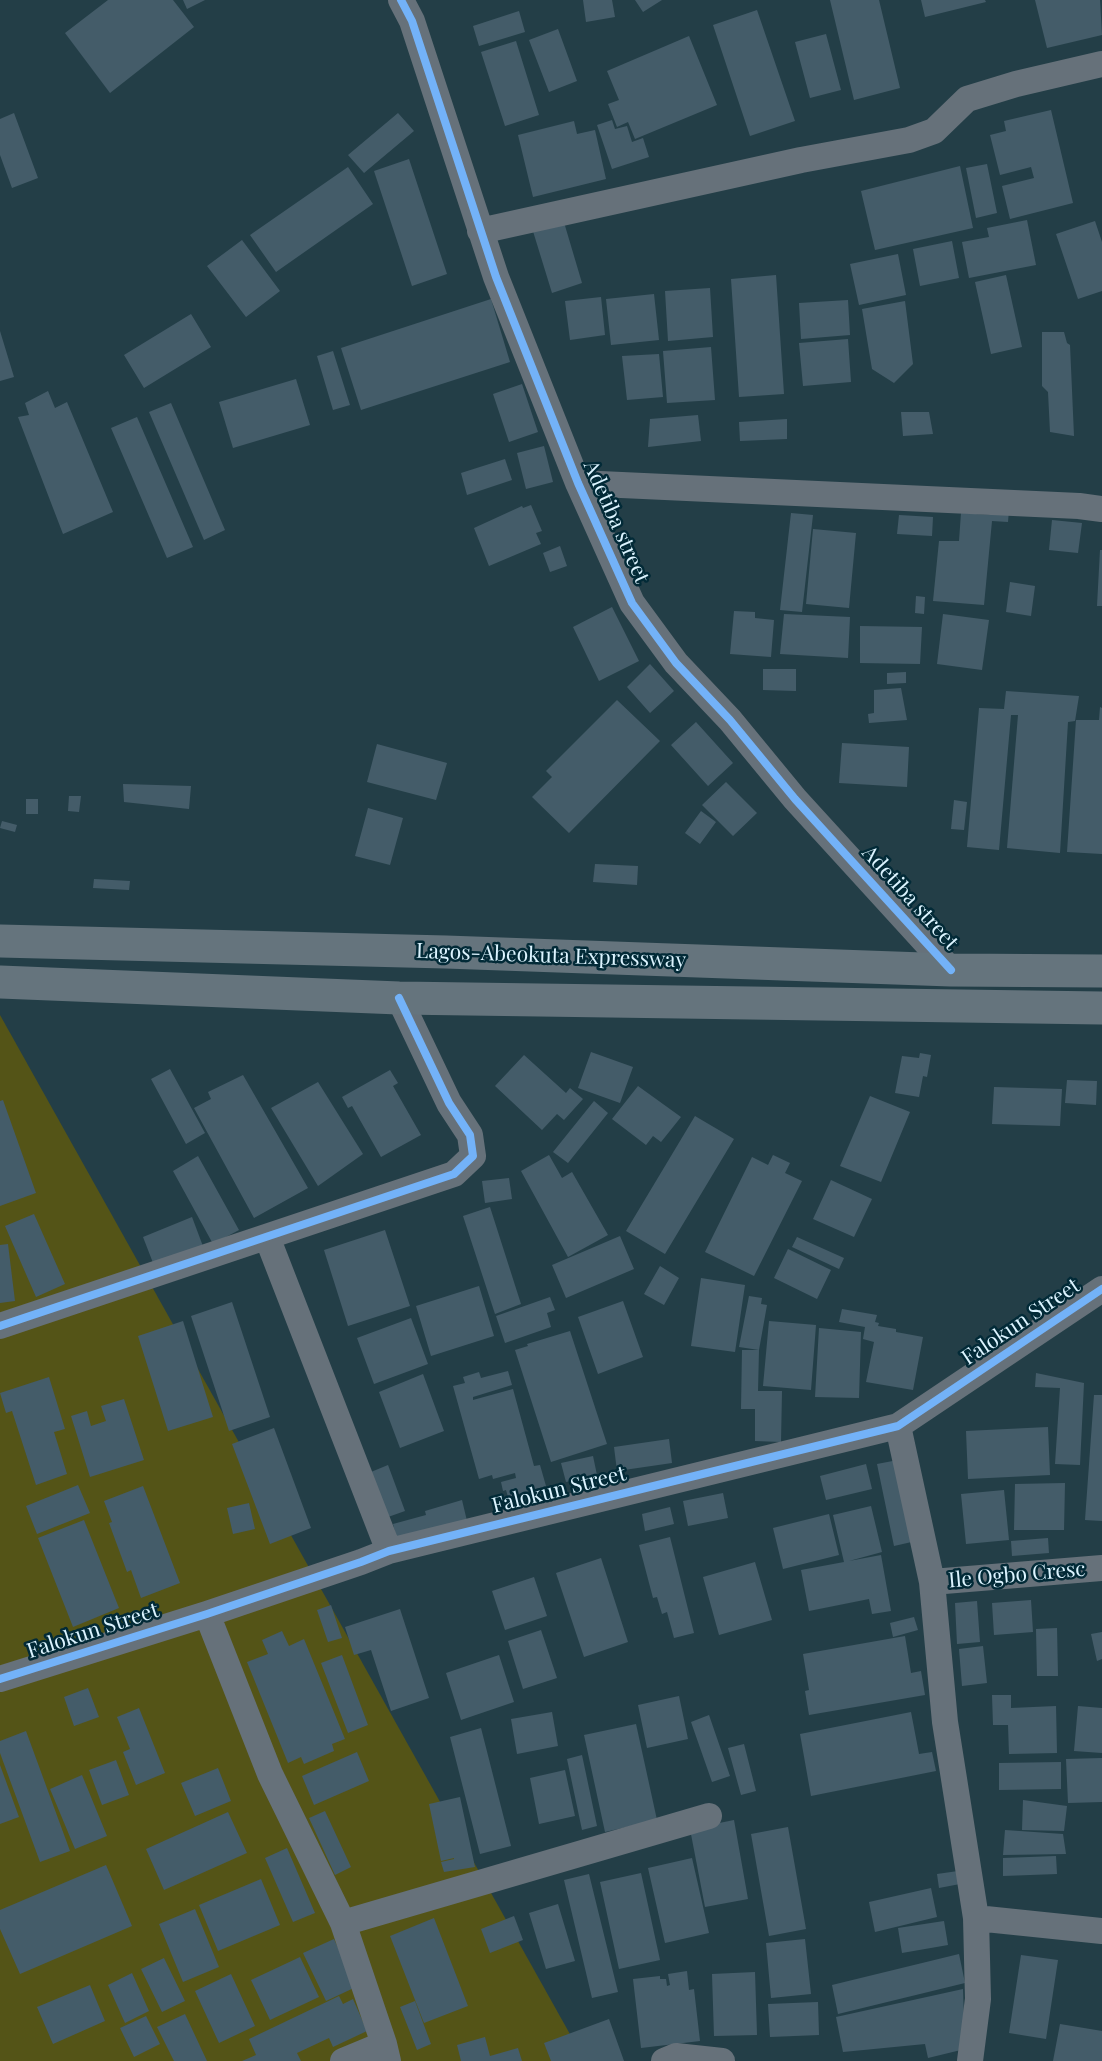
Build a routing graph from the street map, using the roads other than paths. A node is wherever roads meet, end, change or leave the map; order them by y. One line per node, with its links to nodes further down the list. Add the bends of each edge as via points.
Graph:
1 (401, 0): 3 (street, Adetiba street, via 412,21)
2 (1102, 64): 3 (street, via 967,99 934,131 909,140)
3 (480, 231): 4 (street, Adetiba street)
4 (578, 483): 5 (street); 7 (street, Adetiba street, via 632,603 676,663)
5 (1102, 509)
6 (0, 941): 7 (highway, Lagos-Abeokuta Expressway)
7 (951, 970): 8 (highway, Lagos-Abeokuta Expressway)
8 (1102, 971)
9 (0, 982): 10 (highway, Lagos-Abeokuta Expressway)
10 (399, 999): 11 (highway, Lagos-Abeokuta Expressway); 12 (street, via 449,1103 470,1135 474,1156 454,1174)
11 (1102, 1008)
12 (267, 1237): 14 (street); 16 (street)
13 (1102, 1289): 15 (street, Falokun Street)
14 (0, 1326)
15 (898, 1426): 16 (street, Falokun Street); 18 (street)
16 (389, 1551): 19 (street, Falokun Street)
17 (1102, 1568): 18 (street, Ile Ogbo Cresc)
18 (932, 1582): 22 (street, via 945,1722)
19 (207, 1614): 20 (street, Falokun Street); 23 (street, via 270,1774)
20 (0, 1679)
21 (709, 1816): 23 (street)
22 (975, 1918): 24 (street); 29 (street, via 978,1999)
23 (343, 1923): 25 (street)
24 (1102, 1931)
25 (386, 2052): 26 (street)
26 (344, 2061)
27 (664, 2061): 28 (street, via 676,2056)
28 (722, 2061)
29 (970, 2061)

